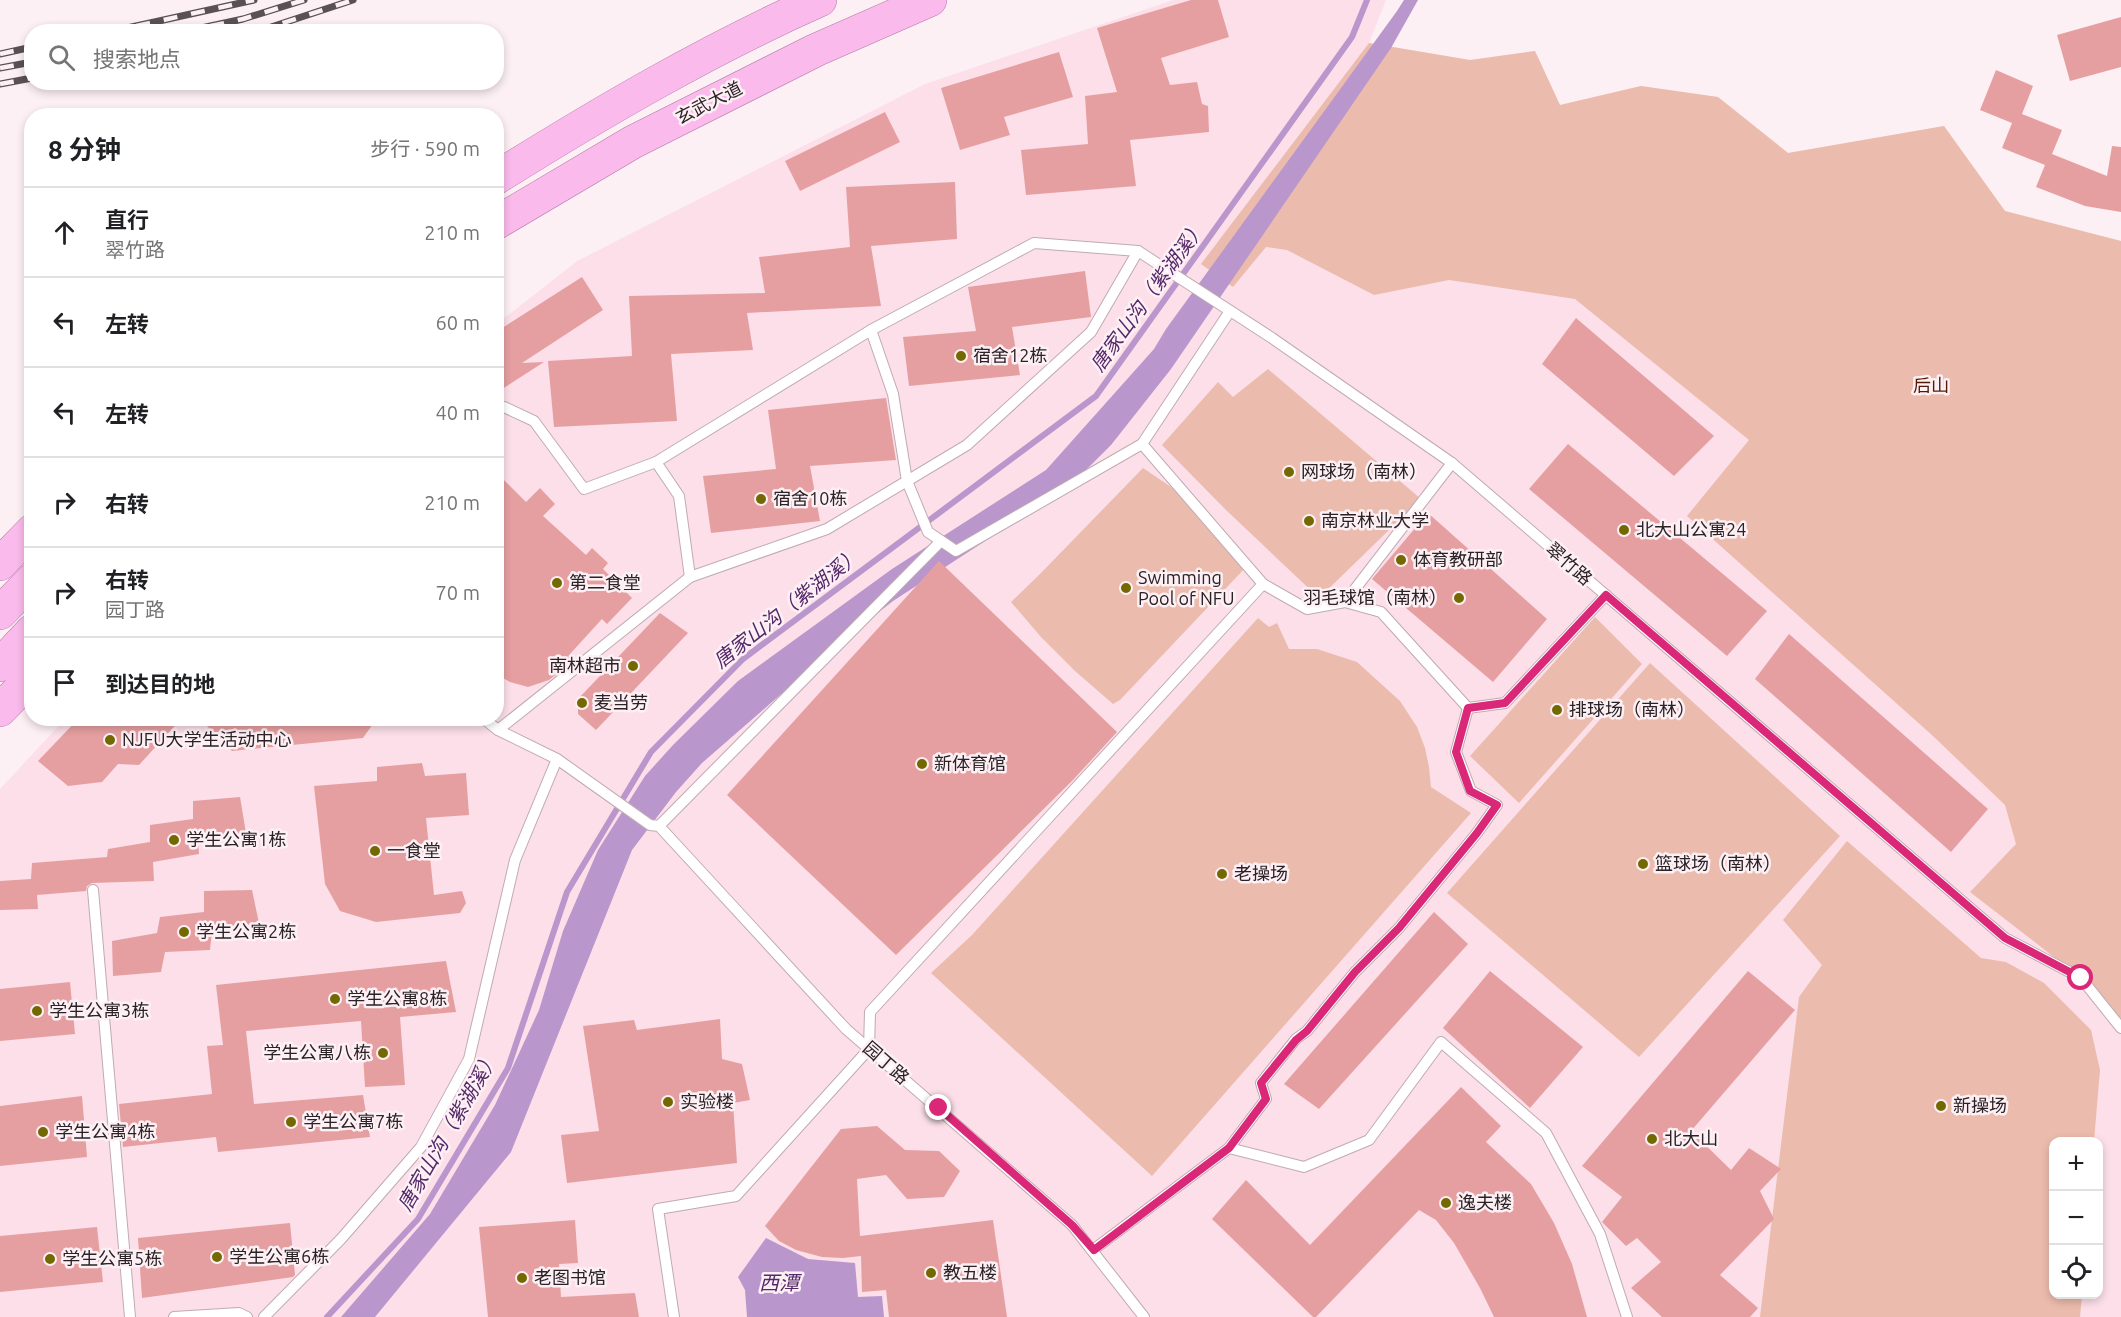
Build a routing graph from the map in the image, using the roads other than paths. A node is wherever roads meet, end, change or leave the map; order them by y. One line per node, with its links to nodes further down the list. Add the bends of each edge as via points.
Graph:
1 (820, 0): 3 (highway, via 774,20 584,123)
2 (930, 0): 4 (highway, 玄武大道, via 816,50 633,142)
3 (504, 173)
4 (504, 218)
5 (1138, 251): 6 (lane, 翠竹路); 7 (lane, via 1034,243); 12 (lane, via 1091,332 967,445)
6 (1230, 311): 9 (lane); 11 (lane, 翠竹路)
7 (871, 330): 10 (lane); 12 (lane, via 893,394)
8 (504, 407): 10 (lane, via 534,421 584,489)
9 (1142, 444): 14 (lane, via 956,551); 17 (lane)
10 (656, 462): 16 (lane, via 679,496)
11 (1452, 463): 19 (lane, 翠竹路); 20 (lane)
12 (907, 481): 14 (lane, via 928,532); 16 (lane, via 826,529)
13 (24, 539): 15 (highway)
14 (941, 541): 32 (lane)
15 (0, 564)
16 (690, 577): 27 (lane)
17 (1263, 584): 20 (lane, via 1307,609); 35 (lane, via 870,1012)
18 (24, 588): 21 (highway)
19 (1606, 595): 25 (lane, via 1505,703); 34 (lane, 翠竹路, via 2005,938 2081,978)
20 (1345, 602): 25 (lane, via 1381,612)
21 (0, 613)
22 (24, 640): 23 (highway)
23 (0, 665)
24 (24, 685): 26 (highway)
25 (1468, 708): 36 (lane, via 1456,752 1470,791 1497,805 1399,928 1355,972 1261,1083 1266,1099)
26 (0, 710)
27 (504, 725)
28 (493, 726): 30 (lane, 园丁路)
29 (503, 726): 30 (lane)
30 (498, 730): 31 (lane, 园丁路)
31 (557, 759): 32 (lane, 园丁路, via 650,825); 41 (lane, via 514,860 469,1059 421,1147 341,1239)
32 (658, 826): 35 (lane, 园丁路)
33 (93, 890): 38 (lane)
34 (2121, 1028)
35 (869, 1049): 37 (lane, 园丁路, via 1040,1196); 42 (lane, via 736,1196 658,1209)
36 (1229, 1148): 37 (lane); 44 (lane, via 1304,1167 1369,1140 1441,1042 1546,1133 1600,1234)
37 (1094, 1250): 43 (lane, 园丁路)
38 (130, 1317)
39 (174, 1317): 40 (lane, via 239,1313)
40 (247, 1317)
41 (264, 1317)
42 (675, 1317)
43 (1144, 1317)
44 (1628, 1317)

